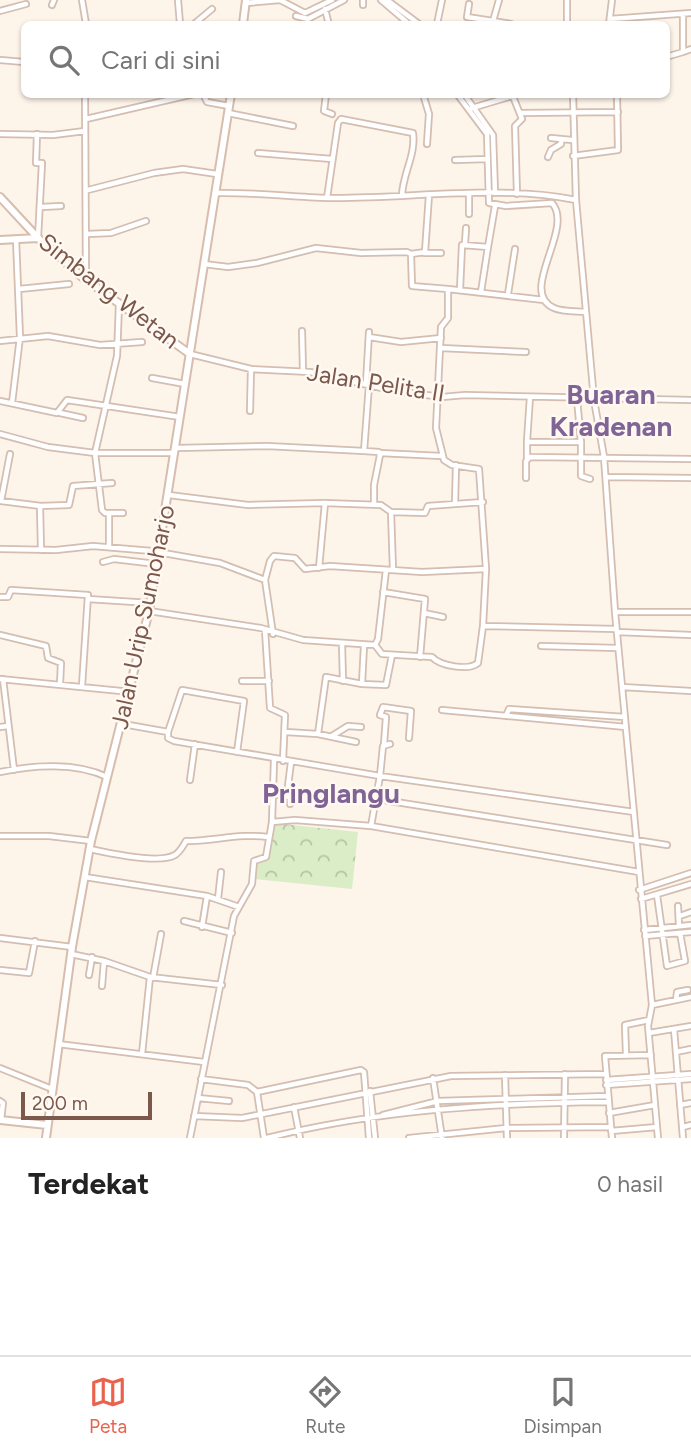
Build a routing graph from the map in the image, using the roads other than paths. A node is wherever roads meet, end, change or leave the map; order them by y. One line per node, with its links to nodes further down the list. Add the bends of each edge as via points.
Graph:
1 (82, 0): 20 (street)
2 (178, 0): 21 (street)
3 (332, 0): 14 (street)
4 (344, 0): 14 (street)
5 (381, 0): 27 (street)
6 (387, 0): 28 (street)
7 (442, 0): 29 (street)
8 (499, 0): 30 (street)
9 (567, 0): 31 (street)
10 (612, 0): 32 (street)
11 (246, 1): 14 (street, via 280,0 305,13); 23 (main road)
12 (26, 4): 16 (street)
13 (469, 4): 30 (street, via 467,17)
14 (323, 8): 25 (street); 26 (street)
15 (212, 9): 22 (street)
16 (0, 11)
17 (691, 13): 18 (street)
18 (683, 14): 33 (street); 35 (street)
19 (296, 16): 24 (street)
20 (86, 21)
21 (180, 21)
22 (198, 21)
23 (243, 21)
24 (306, 21)
25 (309, 21)
26 (328, 21)
27 (406, 21)
28 (415, 21)
29 (438, 21)
30 (493, 21)
31 (567, 21)
32 (610, 21)
33 (619, 21)
34 (691, 49): 35 (street)
35 (683, 52): 36 (street)
36 (670, 56)
37 (0, 60): 38 (street)
38 (21, 62)
39 (85, 98): 57 (street)
40 (177, 98): 57 (street)
41 (205, 98): 52 (street)
42 (230, 98): 52 (main road, Jalan Urip Sumoharjo)
43 (326, 98): 55 (street, via 324,111)
44 (424, 98): 65 (street, via 429,114)
45 (460, 98): 70 (street, via 487,134)
46 (466, 98): 51 (street)
47 (503, 98): 51 (street)
48 (513, 98): 56 (street)
49 (573, 98): 54 (street)
50 (617, 98): 53 (street)
51 (472, 108): 76 (street, via 493,135)
52 (228, 110): 58 (street); 72 (main road, Jalan Urip Sumoharjo)
53 (618, 112): 54 (street); 67 (street, via 618,150)
54 (573, 113): 56 (street); 64 (street)
55 (332, 114)
56 (520, 114): 77 (street, via 522,121 515,126)
57 (86, 119): 59 (street)
58 (293, 126)
59 (85, 131): 61 (street); 73 (street)
60 (0, 134): 61 (street)
61 (37, 134): 85 (street)
62 (551, 138): 63 (street)
63 (561, 140): 64 (street); 68 (street)
64 (572, 140): 67 (street)
65 (427, 144)
66 (258, 153): 69 (street)
67 (573, 156): 82 (street)
68 (548, 157)
69 (332, 159): 78 (street, via 340,119 408,129 414,142); 81 (street)
70 (488, 159): 71 (street); 76 (street)
71 (455, 160)
72 (217, 174): 73 (street, via 183,169); 74 (main road, Jalan Urip Sumoharjo)
73 (88, 190): 89 (street)
74 (215, 193): 81 (street); 99 (main road, Jalan Urip Sumoharjo)
75 (469, 193): 76 (street); 79 (street); 86 (street)
76 (491, 193): 77 (street); 84 (street, via 489,202)
77 (517, 194): 82 (street)
78 (402, 195): 79 (street); 81 (street)
79 (429, 195): 96 (street)
80 (0, 197): 90 (main road, Simbang Wetan)
81 (327, 198)
82 (576, 200): 109 (street)
83 (61, 206): 85 (street)
84 (495, 206): 94 (street); 107 (street, via 554,205 559,222 541,281)
85 (41, 207): 90 (street)
86 (469, 214)
87 (146, 221): 89 (street, via 111,233)
88 (466, 228): 93 (street)
89 (87, 234): 100 (street)
90 (38, 238): 91 (main road); 100 (main road, Simbang Wetan)
91 (16, 239): 92 (main road); 102 (street)
92 (0, 240)
93 (465, 243): 94 (street); 104 (street)
94 (488, 247): 105 (street)
95 (515, 249): 106 (street)
96 (424, 253): 97 (street); 98 (street)
97 (441, 253)
98 (411, 254): 99 (street, via 326,247 257,263); 103 (street, via 412,286)
99 (203, 264): 118 (main road, Jalan Urip Sumoharjo)
100 (86, 280): 108 (main road, Simbang Wetan)
101 (69, 284): 102 (street)
102 (19, 289): 111 (street)
103 (448, 289): 104 (street); 112 (street, via 448,318)
104 (460, 290): 105 (street)
105 (481, 292): 106 (street)
106 (508, 294): 107 (street)
107 (545, 300): 109 (street, via 555,309)
108 (119, 303): 115 (street); 118 (main road, Simbang Wetan)
109 (586, 311): 127 (street)
110 (302, 331): 120 (street)
111 (20, 337): 113 (street); 115 (street); 130 (street)
112 (441, 338): 116 (street); 123 (street, via 401,342 369,335)
113 (0, 341)
114 (142, 342): 115 (street)
115 (117, 344): 131 (street)
116 (441, 348): 117 (street); 124 (street)
117 (526, 352)
118 (190, 354): 119 (street, Jalan Pelita II); 122 (main road, Jalan Urip Sumoharjo)
119 (251, 369): 120 (street, Jalan Pelita II); 132 (street)
120 (303, 371): 123 (street, Jalan Pelita II)
121 (152, 378): 122 (street)
122 (185, 384): 134 (main road, Jalan Urip Sumoharjo)
123 (368, 385): 124 (street, Jalan Pelita II); 140 (street)
124 (440, 397): 125 (street, Jalan Pelita II); 144 (street, via 436,428)
125 (530, 397): 126 (street, Jalan Pelita II); 137 (street)
126 (577, 399): 127 (street, Jalan Pelita II); 138 (street)
127 (594, 400): 128 (street, Jalan Pelita II); 145 (street)
128 (691, 400)
129 (0, 401): 130 (street)
130 (12, 403): 133 (street)
131 (104, 405): 133 (street, via 67,400); 134 (street); 141 (street)
132 (250, 411)
133 (59, 413): 135 (street)
134 (180, 417): 139 (main road, Jalan Urip Sumoharjo)
135 (83, 418)
136 (0, 434): 141 (street)
137 (527, 441): 138 (street); 146 (street)
138 (581, 442): 147 (street)
139 (176, 450): 140 (street, via 267,446); 141 (street); 156 (main road, Jalan Urip Sumoharjo)
140 (364, 451): 142 (street)
141 (95, 453): 155 (street)
142 (380, 453): 144 (street); 160 (street)
143 (10, 454): 157 (street)
144 (441, 456): 149 (street)
145 (604, 457): 147 (street); 148 (street); 150 (street)
146 (527, 458): 147 (street); 151 (street)
147 (581, 458): 153 (street, via 580,476)
148 (691, 459)
149 (456, 465): 158 (street, via 479,468); 161 (street)
150 (606, 477): 152 (street); 182 (street)
151 (526, 478)
152 (691, 478)
153 (590, 479)
154 (112, 483): 155 (street)
155 (98, 485): 162 (street, via 72,486 67,506); 164 (street, via 102,510)
156 (169, 495): 159 (street, via 248,505); 169 (main road, Jalan Urip Sumoharjo)
157 (1, 501): 162 (street)
158 (483, 502): 161 (street); 173 (street)
159 (326, 503): 160 (street); 172 (street)
160 (373, 504): 163 (street)
161 (455, 504): 163 (street, via 428,506 425,513)
162 (41, 506): 168 (street)
163 (391, 512): 175 (street)
164 (109, 513): 165 (street); 166 (street)
165 (123, 513)
166 (108, 547): 168 (street); 169 (street)
167 (0, 549): 168 (street)
168 (41, 550)
169 (159, 552): 171 (main road, Jalan Urip Sumoharjo); 176 (street, via 220,563)
170 (103, 562): 171 (street)
171 (156, 564): 180 (main road, Jalan Urip Sumoharjo)
172 (319, 568): 174 (street); 176 (street, via 305,569 295,558 274,556)
173 (486, 569): 175 (street); 186 (street)
174 (386, 570): 175 (street); 177 (street)
175 (393, 570)
176 (265, 580): 189 (street)
177 (383, 592): 184 (street, via 424,598); 194 (street)
178 (0, 597): 179 (street, via 8,597 11,590 86,593)
179 (88, 599): 180 (street); 205 (street)
180 (150, 603): 181 (main road, Jalan Urip Sumoharjo)
181 (149, 611): 188 (street); 208 (main road, Jalan Urip Sumoharjo)
182 (615, 612): 183 (street); 187 (street)
183 (691, 612)
184 (424, 613): 185 (street); 198 (street)
185 (443, 617)
186 (484, 626): 187 (street); 198 (street, via 478,663 473,667)
187 (617, 630): 191 (street); 196 (street)
188 (265, 631): 189 (street); 201 (street)
189 (273, 634): 192 (street)
190 (0, 635): 203 (street, via 46,646 48,658 61,663)
191 (691, 635)
192 (342, 644): 193 (street); 202 (street)
193 (364, 645): 194 (street); 204 (street)
194 (374, 645): 197 (street, via 382,654)
195 (541, 646): 196 (street)
196 (618, 648): 206 (street)
197 (392, 655): 198 (street); 204 (street, via 386,686)
198 (420, 657)
199 (2, 679): 203 (street); 215 (street)
200 (242, 681): 201 (street)
201 (269, 681): 220 (street, via 270,708 285,713)
202 (344, 681): 204 (street); 221 (street, via 326,677)
203 (60, 684): 205 (street)
204 (362, 684)
205 (82, 686): 208 (street)
206 (622, 687): 207 (street); 212 (street)
207 (691, 691)
208 (131, 692): 213 (main road, Jalan Urip Sumoharjo)
209 (442, 710): 211 (street)
210 (593, 715): 211 (street, via 509,709); 212 (street); 214 (street)
211 (506, 717): 214 (street)
212 (625, 717): 218 (street)
213 (123, 724): 219 (street); 233 (main road, Jalan Urip Sumoharjo)
214 (591, 725): 218 (street)
215 (8, 726): 216 (street); 230 (street)
216 (0, 727)
217 (361, 727): 222 (street, via 348,726)
218 (626, 727): 239 (street)
219 (168, 732): 225 (street, via 171,740); 226 (street, via 181,690 244,701)
220 (286, 732): 221 (street); 228 (street)
221 (318, 734): 222 (street)
222 (331, 736): 224 (street)
223 (409, 738): 232 (street, via 411,711 384,707 380,715 386,718 387,744)
224 (356, 742)
225 (195, 744): 226 (street); 234 (street)
226 (237, 752): 227 (street)
227 (274, 760): 228 (street); 236 (street)
228 (283, 761): 229 (street)
229 (291, 762): 232 (street); 235 (street)
230 (14, 770): 231 (street); 233 (street, via 80,768)
231 (0, 772)
232 (380, 776): 237 (street); 239 (street)
233 (107, 777): 244 (main road, Jalan Urip Sumoharjo)
234 (190, 780)
235 (288, 786)
236 (273, 794): 238 (street, via 290,797); 240 (street)
237 (377, 799): 241 (street); 245 (street)
238 (290, 804)
239 (634, 812): 245 (street)
240 (272, 822): 241 (street); 243 (street)
241 (371, 826): 249 (street)
242 (0, 836): 244 (street)
243 (268, 837): 247 (street, via 187,841 169,857); 259 (street, via 266,856 254,861 252,884)
244 (92, 841): 247 (main road, Jalan Urip Sumoharjo)
245 (636, 841): 246 (street); 249 (street)
246 (667, 845)
247 (90, 849): 251 (main road, Jalan Urip Sumoharjo)
248 (221, 872): 256 (street)
249 (639, 872): 253 (street)
250 (691, 873): 253 (street)
251 (85, 877): 255 (street); 273 (main road, Jalan Urip Sumoharjo)
252 (691, 884): 254 (street)
253 (639, 890): 257 (street)
254 (657, 895): 257 (street); 266 (street)
255 (207, 896): 256 (street); 264 (street)
256 (218, 899): 259 (street)
257 (641, 900): 269 (street)
258 (678, 906): 261 (street)
259 (239, 907): 268 (street)
260 (691, 912): 261 (street)
261 (680, 916): 265 (street)
262 (184, 922): 264 (street)
263 (691, 925): 265 (street)
264 (202, 928): 268 (street)
265 (679, 930): 266 (street); 266 (street, via 685,961 667,966); 267 (street)
266 (660, 932): 269 (street)
267 (691, 932)
268 (232, 933): 281 (street)
269 (645, 933): 286 (street)
270 (161, 934): 279 (street)
271 (0, 938): 272 (street)
272 (35, 941): 273 (street); 277 (street)
273 (72, 950): 274 (street); 291 (main road, Jalan Urip Sumoharjo)
274 (92, 957): 275 (street); 278 (street)
275 (104, 961): 279 (street); 282 (street)
276 (0, 970): 277 (street)
277 (29, 973): 280 (street)
278 (89, 975)
279 (151, 978): 281 (street); 294 (street)
280 (29, 982)
281 (222, 985): 297 (street)
282 (102, 986)
283 (688, 990): 285 (street, via 676,992)
284 (691, 998): 285 (street)
285 (676, 1000): 286 (street)
286 (652, 1005): 287 (street)
287 (649, 1020): 290 (street); 295 (street, via 625,1025)
288 (691, 1026): 289 (street)
289 (674, 1029): 290 (street); 293 (street)
290 (649, 1033): 296 (street)
291 (58, 1044): 294 (street); 308 (main road, Jalan Urip Sumoharjo)
292 (691, 1049): 293 (street)
293 (676, 1052): 306 (street)
294 (142, 1054): 297 (street)
295 (626, 1054): 296 (street); 304 (street, via 607,1055)
296 (651, 1055): 307 (street)
297 (204, 1062): 303 (street)
298 (0, 1068): 308 (street)
299 (565, 1074): 301 (street); 304 (street); 313 (street)
300 (691, 1074): 306 (street)
301 (505, 1075): 302 (street); 317 (street)
302 (433, 1078): 310 (street); 316 (street)
303 (201, 1079): 309 (street, via 248,1085); 311 (street)
304 (606, 1079): 307 (street); 312 (street)
305 (691, 1079): 306 (street)
306 (677, 1080): 307 (street); 320 (street)
307 (653, 1081): 319 (street)
308 (52, 1089): 329 (main road, Jalan Urip Sumoharjo)
309 (256, 1091): 310 (street, via 361,1070); 324 (street)
310 (367, 1092): 321 (street); 327 (street)
311 (198, 1098): 315 (street); 325 (street)
312 (607, 1099): 313 (street); 323 (street)
313 (565, 1100): 317 (street); 331 (street)
314 (0, 1101): 328 (street)
315 (229, 1101)
316 (438, 1101): 317 (street); 322 (street); 326 (street)
317 (505, 1101): 322 (street); 334 (street)
318 (691, 1103): 320 (street)
319 (655, 1105): 323 (street); 332 (street)
320 (680, 1105): 333 (street)
321 (294, 1107): 324 (street); 336 (street)
322 (438, 1111): 326 (street); 337 (street)
323 (609, 1113): 335 (street)
324 (260, 1115): 325 (street); 340 (street)
325 (194, 1116): 339 (street)
326 (383, 1116): 327 (street)
327 (370, 1117): 336 (street); 342 (street); 343 (street)
328 (0, 1121): 329 (main road)
329 (47, 1125): 338 (main road, Jalan Urip Sumoharjo)
330 (691, 1125): 333 (street)
331 (564, 1126): 334 (street); 335 (street); 346 (street)
332 (657, 1127): 335 (street); 348 (street)
333 (683, 1127): 349 (street)
334 (506, 1128): 337 (street); 345 (street)
335 (611, 1129): 347 (street)
336 (299, 1130): 340 (street); 341 (street)
337 (441, 1136): 344 (street)
338 (46, 1138)
339 (190, 1138)
340 (265, 1138)
341 (300, 1138)
342 (369, 1138)
343 (375, 1138)
344 (409, 1138)
345 (507, 1138)
346 (564, 1138)
347 (612, 1138)
348 (658, 1138)
349 (684, 1138)

